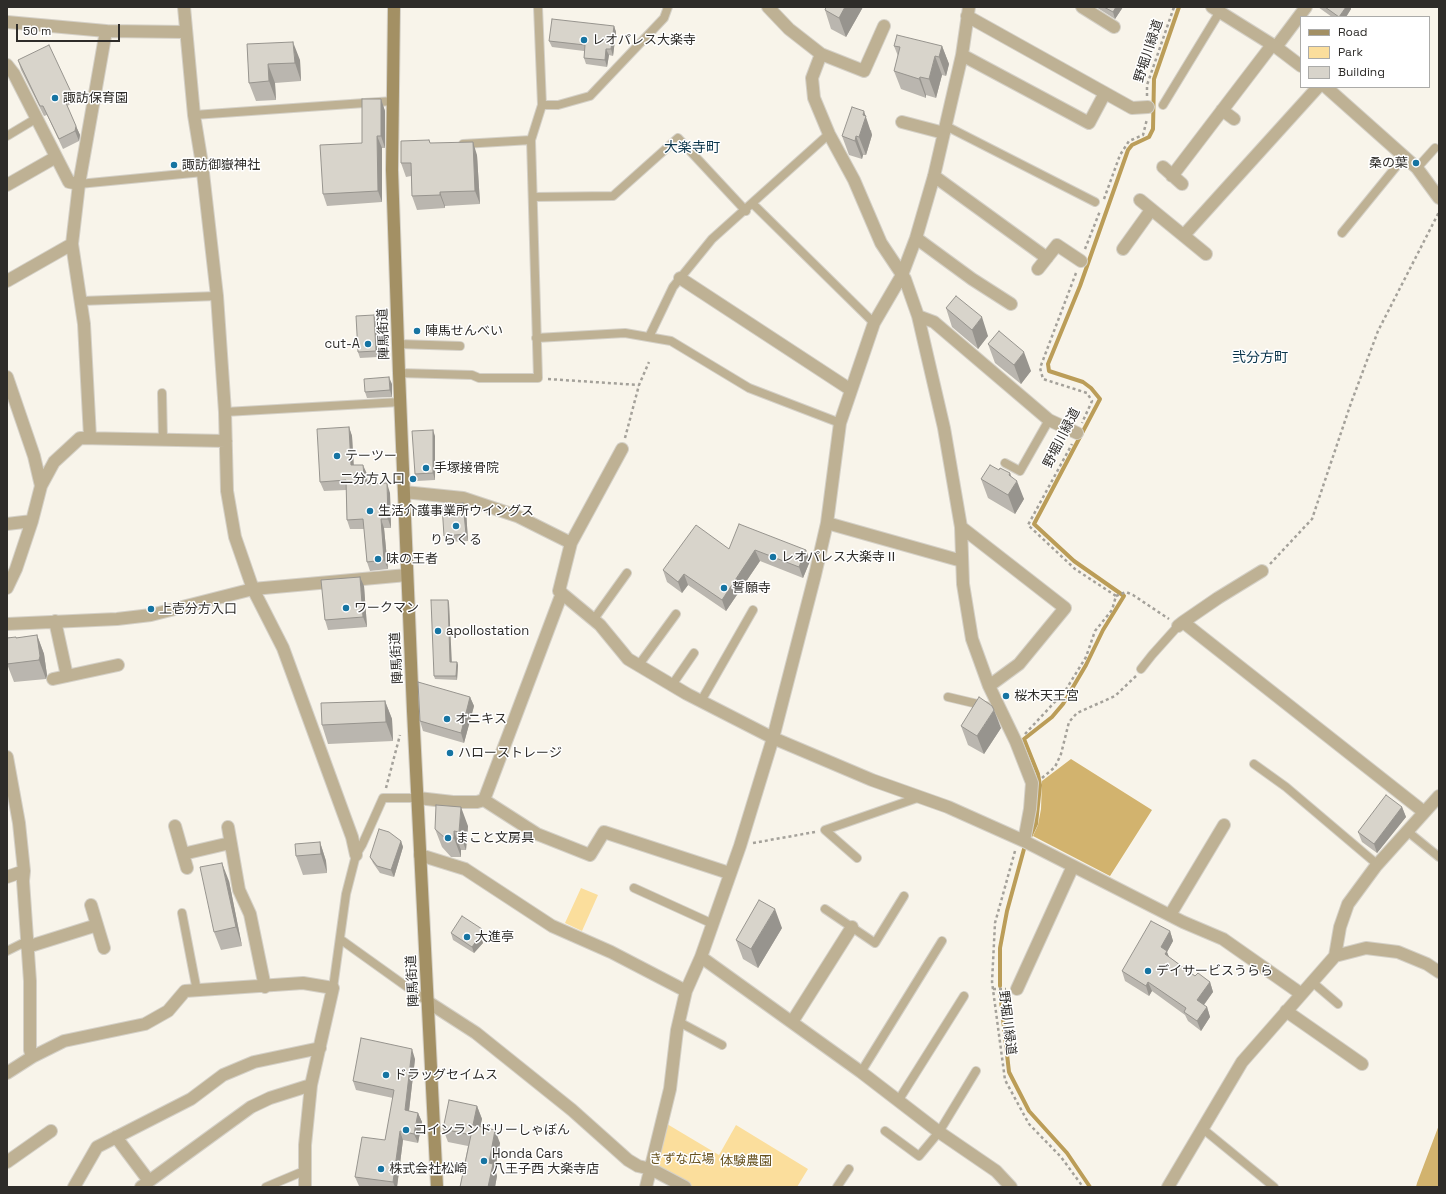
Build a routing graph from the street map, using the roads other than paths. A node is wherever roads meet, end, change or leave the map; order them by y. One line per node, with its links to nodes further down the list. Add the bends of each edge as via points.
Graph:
1 (184, 7): 14 (street)
2 (394, 7): 23 (main road, 陣馬街道)
3 (538, 7): 24 (lane)
4 (668, 7): 24 (lane, via 664,18 590,96 558,105)
5 (768, 7): 16 (street, via 789,29)
6 (1082, 7): 12 (street)
7 (1306, 7): 15 (street)
8 (1216, 10): 15 (street); 25 (lane)
9 (968, 12): 17 (street); 22 (street)
10 (7, 22): 13 (street)
11 (884, 26): 16 (street, via 864,71)
12 (1114, 27)
13 (106, 31): 14 (street); 45 (street)
14 (186, 32): 28 (street)
15 (1274, 46): 18 (street); 27 (street)
16 (821, 54): 33 (street, via 812,78 814,98)
17 (962, 55): 22 (street, via 1089,123); 32 (street)
18 (1300, 65)
19 (7, 66): 29 (street, via 14,74)
20 (1317, 88): 56 (street)
21 (1327, 88): 39 (street)
22 (1106, 93): 26 (street, via 1132,108)
23 (393, 101): 28 (lane); 74 (main road, 陣馬街道, via 396,149)
24 (542, 106): 35 (lane)
25 (1163, 106)
26 (1148, 107)
27 (1222, 110): 30 (street); 44 (street)
28 (194, 115): 42 (street)
29 (37, 118): 34 (lane); 38 (street)
30 (1234, 119)
31 (902, 122): 32 (street)
32 (945, 129): 43 (street); 51 (lane)
33 (829, 134): 52 (lane); 64 (street, via 854,180 881,243)
34 (7, 136)
35 (531, 140): 36 (lane); 48 (lane)
36 (454, 145)
37 (1435, 148): 41 (lane)
38 (56, 157): 45 (street, via 69,182); 47 (street)
39 (1404, 157): 41 (street); 55 (lane)
40 (1163, 167): 44 (street)
41 (1417, 168): 49 (street)
42 (203, 172): 45 (lane); 67 (street)
43 (934, 176): 57 (street); 61 (street)
44 (1172, 176): 46 (street)
45 (80, 184): 58 (street)
46 (1182, 184)
47 (7, 185)
48 (533, 197): 54 (lane, via 613,196 678,138); 73 (lane)
49 (1439, 198)
50 (1140, 200): 53 (street)
51 (1095, 202)
52 (753, 204): 54 (lane); 71 (lane)
53 (1151, 210): 56 (street); 59 (street)
54 (746, 211): 65 (lane, via 712,240)
55 (1342, 233)
56 (1184, 235): 60 (street)
57 (916, 238): 64 (street); 69 (street)
58 (72, 244): 66 (street); 68 (street)
59 (1123, 249)
60 (1206, 254)
61 (1047, 258): 62 (street, via 1057,245); 63 (street)
62 (1081, 261)
63 (1038, 269)
64 (902, 276): 70 (street); 71 (street)
65 (680, 278): 72 (lane, via 673,287); 78 (street)
66 (7, 281)
67 (217, 296): 68 (lane); 81 (street)
68 (81, 301): 85 (street)
69 (1011, 304)
70 (918, 316): 82 (street, via 934,322); 95 (street, via 944,428)
71 (874, 323): 78 (street)
72 (649, 337): 73 (lane, via 625,333); 83 (lane, via 671,341 749,388)
73 (536, 338): 76 (lane, via 538,378 479,378 472,375)
74 (398, 344): 75 (lane); 76 (main road, 陣馬街道)
75 (460, 346)
76 (399, 373): 80 (main road, 陣馬街道)
77 (7, 377): 90 (street)
78 (851, 390): 83 (street)
79 (162, 393): 86 (lane)
80 (400, 402): 81 (lane); 91 (main road, 陣馬街道)
81 (225, 412): 87 (street)
82 (1049, 420): 84 (street); 89 (lane, via 1020,471)
83 (840, 424): 93 (street)
84 (1077, 433)
85 (90, 438): 86 (street); 90 (street, via 80,438 54,462)
86 (163, 440): 87 (street)
87 (226, 441): 102 (street, via 227,491 235,537)
88 (622, 449): 96 (street)
89 (1005, 463)
90 (42, 486): 92 (street)
91 (404, 492): 96 (street, via 463,498 517,516); 100 (main road, 陣馬街道)
92 (32, 521): 94 (street); 101 (street)
93 (827, 523): 97 (street); 121 (street)
94 (7, 524)
95 (961, 527): 97 (street); 117 (street, via 1065,608 1019,664)
96 (571, 543): 103 (street, via 559,591)
97 (962, 561): 117 (street, via 972,639)
98 (1262, 571): 109 (street)
99 (627, 573): 106 (lane)
100 (407, 575): 102 (street); 127 (main road, 陣馬街道)
101 (7, 588)
102 (253, 589): 107 (street, via 151,615); 137 (street, via 283,648 350,830)
103 (562, 593): 106 (street); 128 (street)
104 (753, 610): 119 (lane)
105 (676, 614): 112 (lane)
106 (594, 619): 112 (street, via 628,659)
107 (55, 622): 108 (street); 114 (street)
108 (7, 624)
109 (1181, 624): 113 (lane); 129 (street)
110 (694, 653): 116 (lane)
111 (118, 665): 114 (street)
112 (638, 666): 116 (street)
113 (1141, 670)
114 (67, 676): 115 (street)
115 (53, 679)
116 (672, 685): 119 (street)
117 (989, 686): 120 (street)
118 (948, 697): 120 (lane)
119 (701, 701): 121 (street)
120 (1000, 710): 134 (street, via 1032,783 1030,808)
121 (773, 738): 126 (street, via 872,780); 145 (street, via 740,846)
122 (7, 757): 124 (street)
123 (1254, 764): 141 (lane, via 1286,787)
124 (8, 770): 144 (street, via 19,823)
125 (1439, 796): 129 (street)
126 (920, 797): 134 (street); 140 (lane, via 825,830)
127 (418, 798): 128 (street, via 453,802); 137 (lane, via 383,798); 138 (main road, 陣馬街道)
128 (484, 800): 145 (street, via 537,834 590,856 604,832)
129 (1424, 812): 133 (street)
130 (1224, 825): 152 (street)
131 (176, 826): 136 (street)
132 (228, 827): 135 (street)
133 (1407, 831): 139 (lane); 141 (street)
134 (1022, 840): 142 (street)
135 (230, 843): 136 (street); 165 (street, via 239,890 250,914)
136 (183, 854): 143 (street)
137 (356, 855): 156 (lane, via 346,894)
138 (420, 855): 169 (street, via 465,869 552,926 611,952); 172 (main road, 陣馬街道)
139 (1439, 857)
140 (857, 858)
141 (1378, 864): 162 (street, via 1348,904 1340,927)
142 (1073, 866): 152 (street); 167 (street)
143 (187, 868)
144 (24, 871): 146 (street); 158 (street)
145 (729, 873): 153 (street)
146 (7, 877)
147 (634, 888): 153 (lane)
148 (904, 896): 155 (lane, via 875,943)
149 (91, 905): 154 (street)
150 (825, 909): 155 (lane)
151 (182, 913): 168 (lane)
152 (1170, 915): 170 (street, via 1223,939)
153 (713, 924): 161 (street)
154 (97, 925): 158 (street); 159 (street)
155 (852, 927): 176 (street)
156 (340, 939): 166 (lane); 172 (lane)
157 (942, 941): 182 (lane)
158 (27, 944): 160 (lane); 179 (street)
159 (104, 948)
160 (7, 950)
161 (701, 956): 169 (street); 176 (street)
162 (1335, 956): 163 (street, via 1366,948 1398,952); 164 (street)
163 (1439, 972)
164 (1311, 982): 170 (street); 173 (lane)
165 (265, 987): 166 (street, via 303,983); 168 (street)
166 (333, 988): 178 (street)
167 (1017, 989)
168 (197, 991): 179 (street, via 185,992 168,1011 145,1024 64,1042)
169 (686, 991): 175 (street)
170 (1300, 993): 174 (street)
171 (964, 996): 185 (lane)
172 (428, 1002): 192 (street, via 476,1033 572,1110 628,1160); 199 (main road, 陣馬街道)
173 (1338, 1004)
174 (1286, 1011): 180 (street); 186 (street, via 1242,1062)
175 (680, 1022): 177 (lane); 192 (street, via 670,1090)
176 (792, 1022): 182 (street)
177 (722, 1045)
178 (320, 1048): 184 (street); 190 (street, via 254,1062 223,1075 191,1099)
179 (32, 1057): 183 (street)
180 (1362, 1064)
181 (976, 1071): 189 (lane)
182 (861, 1072): 185 (street)
183 (7, 1073)
184 (311, 1085): 194 (street); 195 (street, via 251,1107)
185 (898, 1101): 189 (street)
186 (1203, 1129): 204 (street); 205 (lane)
187 (51, 1131): 191 (street)
188 (885, 1131): 189 (lane, via 919,1156)
189 (939, 1132): 203 (street, via 996,1171)
190 (116, 1137): 195 (street); 196 (street, via 97,1147)
191 (7, 1162)
192 (651, 1169): 200 (street); 201 (street)
193 (849, 1169): 202 (lane)
194 (304, 1171): 197 (lane); 198 (street)
195 (145, 1184)
196 (74, 1187)
197 (266, 1187)
198 (305, 1187)
199 (437, 1187)
200 (646, 1187)
201 (684, 1187)
202 (837, 1187)
203 (1011, 1187)
204 (1168, 1187)
205 (1274, 1187)

